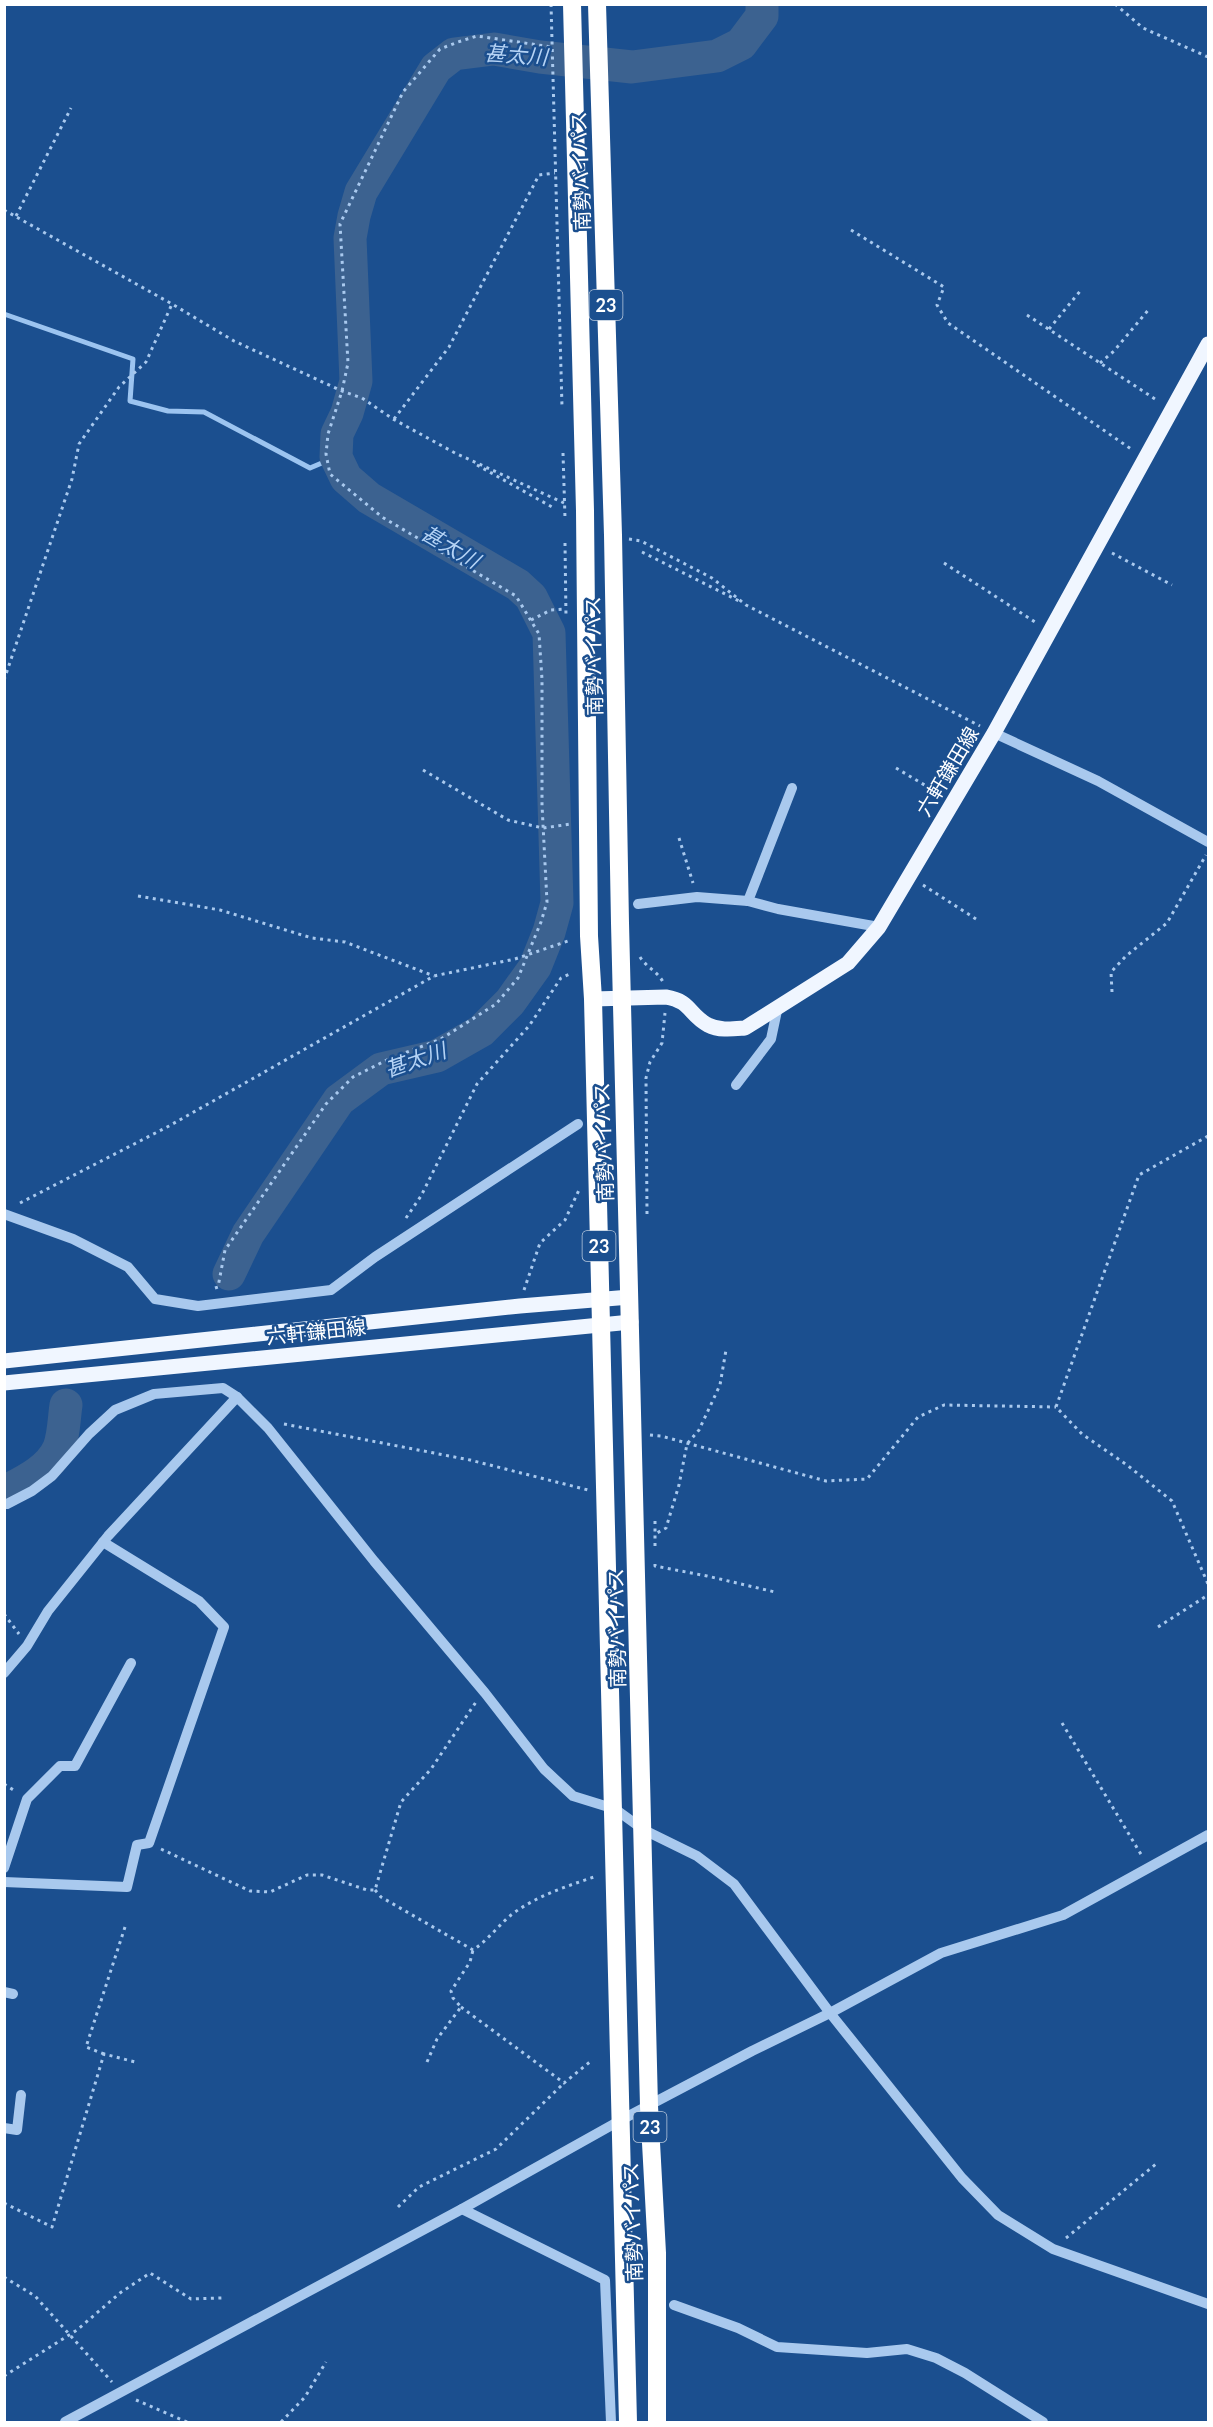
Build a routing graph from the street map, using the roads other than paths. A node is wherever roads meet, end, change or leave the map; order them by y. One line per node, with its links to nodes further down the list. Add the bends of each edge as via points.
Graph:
1 (572, 4): 11 (highway, 南勢バイパス / 23)
2 (597, 4): 10 (highway, 南勢バイパス / 23)
3 (1209, 344): 4 (main road, 六軒鎌田線)
4 (994, 733): 6 (street, via 1098,781); 9 (main road, 六軒鎌田線)
5 (792, 788): 7 (street)
6 (1209, 842)
7 (748, 901): 8 (street, via 697,897); 9 (street)
8 (638, 904)
9 (879, 927): 12 (main road, 六軒鎌田線, via 848,963)
10 (622, 998): 11 (main road, 六軒鎌田線); 12 (main road, 六軒鎌田線, via 677,999 708,1025 725,1030 745,1028); 16 (highway, 南勢バイパス / 23)
11 (593, 999): 17 (highway, 南勢バイパス / 23)
12 (778, 1006): 13 (street, via 771,1039)
13 (736, 1085)
14 (578, 1124): 15 (street, via 331,1290 198,1306 155,1299 128,1267 73,1239)
15 (5, 1214)
16 (630, 1298): 17 (main road, 六軒鎌田線); 18 (highway, 南勢バイパス / 23)
17 (600, 1299): 19 (highway, 南勢バイパス / 23); 20 (main road, 六軒鎌田線)
18 (631, 1322): 19 (main road, 六軒鎌田線); 28 (highway, 南勢バイパス / 23)
19 (601, 1324): 21 (main road, 六軒鎌田線); 27 (highway, 南勢バイパス / 23)
20 (4, 1360)
21 (4, 1383)
22 (237, 1397): 23 (street, via 223,1388 154,1394 115,1410 52,1476 32,1491); 24 (street); 27 (street, via 268,1428 544,1769 573,1796)
23 (6, 1501)
24 (103, 1542): 26 (street); 31 (street, via 199,1601 224,1627 149,1843 137,1845 127,1887)
25 (131, 1663): 30 (street, via 75,1766 60,1766 27,1799)
26 (4, 1673)
27 (615, 1809): 28 (street); 35 (highway, 南勢バイパス / 23)
28 (644, 1830): 32 (street, via 697,1856 734,1884); 34 (highway, 南勢バイパス / 23)
29 (1209, 1835): 32 (street, via 1062,1915 941,1953)
30 (4, 1868)
31 (4, 1882)
32 (830, 2013): 34 (street); 38 (street, via 962,2178 998,2215 1053,2249)
33 (21, 2095): 36 (street, via 17,2130)
34 (649, 2106): 35 (street); 43 (highway, 南勢バイパス / 23, via 657,2253)
35 (621, 2120): 37 (street); 42 (highway, 南勢バイパス / 23)
36 (4, 2128)
37 (462, 2209): 40 (street); 41 (street, via 605,2280)
38 (1209, 2304)
39 (674, 2306): 44 (street, via 738,2328 777,2347 867,2353 907,2349 936,2358)
40 (64, 2422)
41 (611, 2422)
42 (628, 2422)
43 (657, 2422)
44 (1042, 2422)

